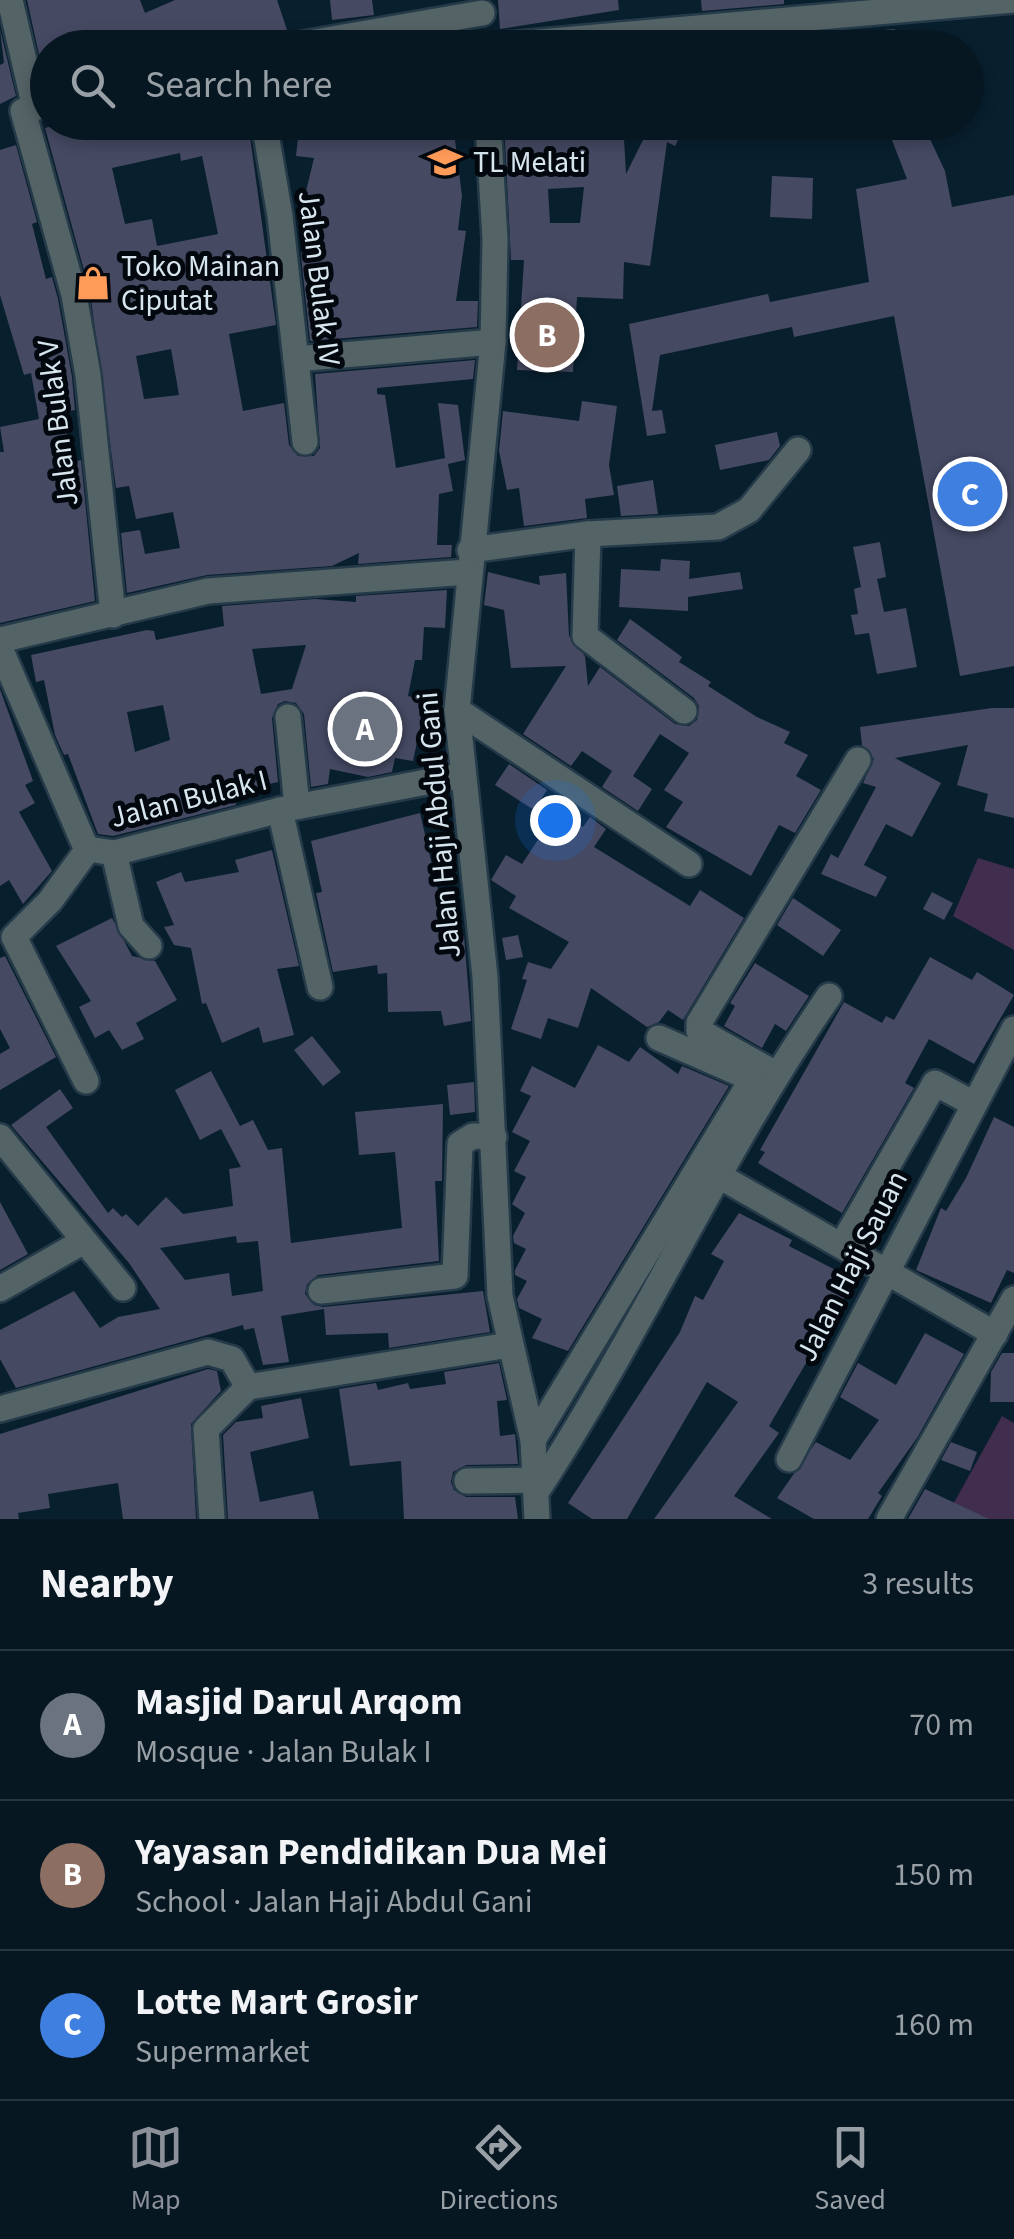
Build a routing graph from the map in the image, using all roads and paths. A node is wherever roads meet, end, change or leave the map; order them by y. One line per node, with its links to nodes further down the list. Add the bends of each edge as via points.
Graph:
1 (10, 0): 6 (street, Jalan Bulak V)
2 (1014, 0): 5 (street)
3 (482, 6): 4 (street)
4 (367, 30)
5 (674, 30)
6 (26, 111)
7 (34, 140): 16 (street, Jalan Bulak V, via 88,375)
8 (266, 140): 11 (street, Jalan Bulak IV)
9 (489, 140): 10 (street, Jalan Haji Abdul Gani)
10 (493, 342): 11 (street); 15 (street, Jalan Haji Abdul Gani)
11 (296, 360): 12 (street, Jalan Bulak IV)
12 (306, 442)
13 (798, 450): 14 (street, via 736,521)
14 (588, 534): 15 (street); 21 (street, via 584,636)
15 (469, 561): 16 (street, via 208,591); 20 (street, Jalan Haji Abdul Gani)
16 (113, 615): 17 (street)
17 (0, 640)
18 (0, 648): 19 (street, Jalan Bulak I)
19 (25, 703): 22 (street); 27 (street, Jalan Bulak I)
20 (457, 710): 25 (street, Jalan Haji Abdul Gani); 29 (street)
21 (684, 711)
22 (0, 714)
23 (288, 717): 26 (street)
24 (858, 760): 35 (street, via 699,1023 700,1032)
25 (463, 775): 26 (street, Jalan Bulak I); 38 (street, Jalan Haji Abdul Gani)
26 (288, 808): 28 (street, Jalan Bulak I); 31 (street)
27 (88, 849): 28 (street, Jalan Bulak I); 36 (street, via 14,938)
28 (114, 853): 30 (street, via 132,926)
29 (689, 864)
30 (149, 946)
31 (320, 987)
32 (830, 996): 35 (street)
33 (1014, 1029): 37 (street, Jalan Haji Sauan)
34 (659, 1038): 52 (street, via 748,1077 748,1086)
35 (775, 1074): 40 (street)
36 (86, 1081)
37 (974, 1104): 42 (street, Jalan Haji Sauan, via 935,1084); 43 (street, Jalan Haji Sauan)
38 (494, 1136): 46 (street, via 460,1144 455,1276); 49 (street, Jalan Haji Abdul Gani, via 498,1269)
39 (4, 1148): 41 (street)
40 (721, 1177): 42 (street); 55 (street)
41 (84, 1241): 44 (street); 45 (street)
42 (842, 1245): 43 (street)
43 (886, 1271): 48 (street); 53 (street, Jalan Haji Sauan)
44 (123, 1288)
45 (0, 1289)
46 (321, 1291)
47 (1014, 1299): 48 (street)
48 (996, 1334): 58 (street)
49 (509, 1345): 50 (street); 52 (street, Jalan Haji Abdul Gani)
50 (248, 1387): 51 (street, via 232,1359 208,1352); 56 (street, via 206,1429)
51 (0, 1409)
52 (533, 1440): 55 (street, Jalan Haji Abdul Gani)
53 (790, 1458)
54 (467, 1482): 55 (street)
55 (537, 1486): 57 (street, Jalan Haji Abdul Gani)
56 (212, 1519)
57 (538, 1519)
58 (889, 1519)

